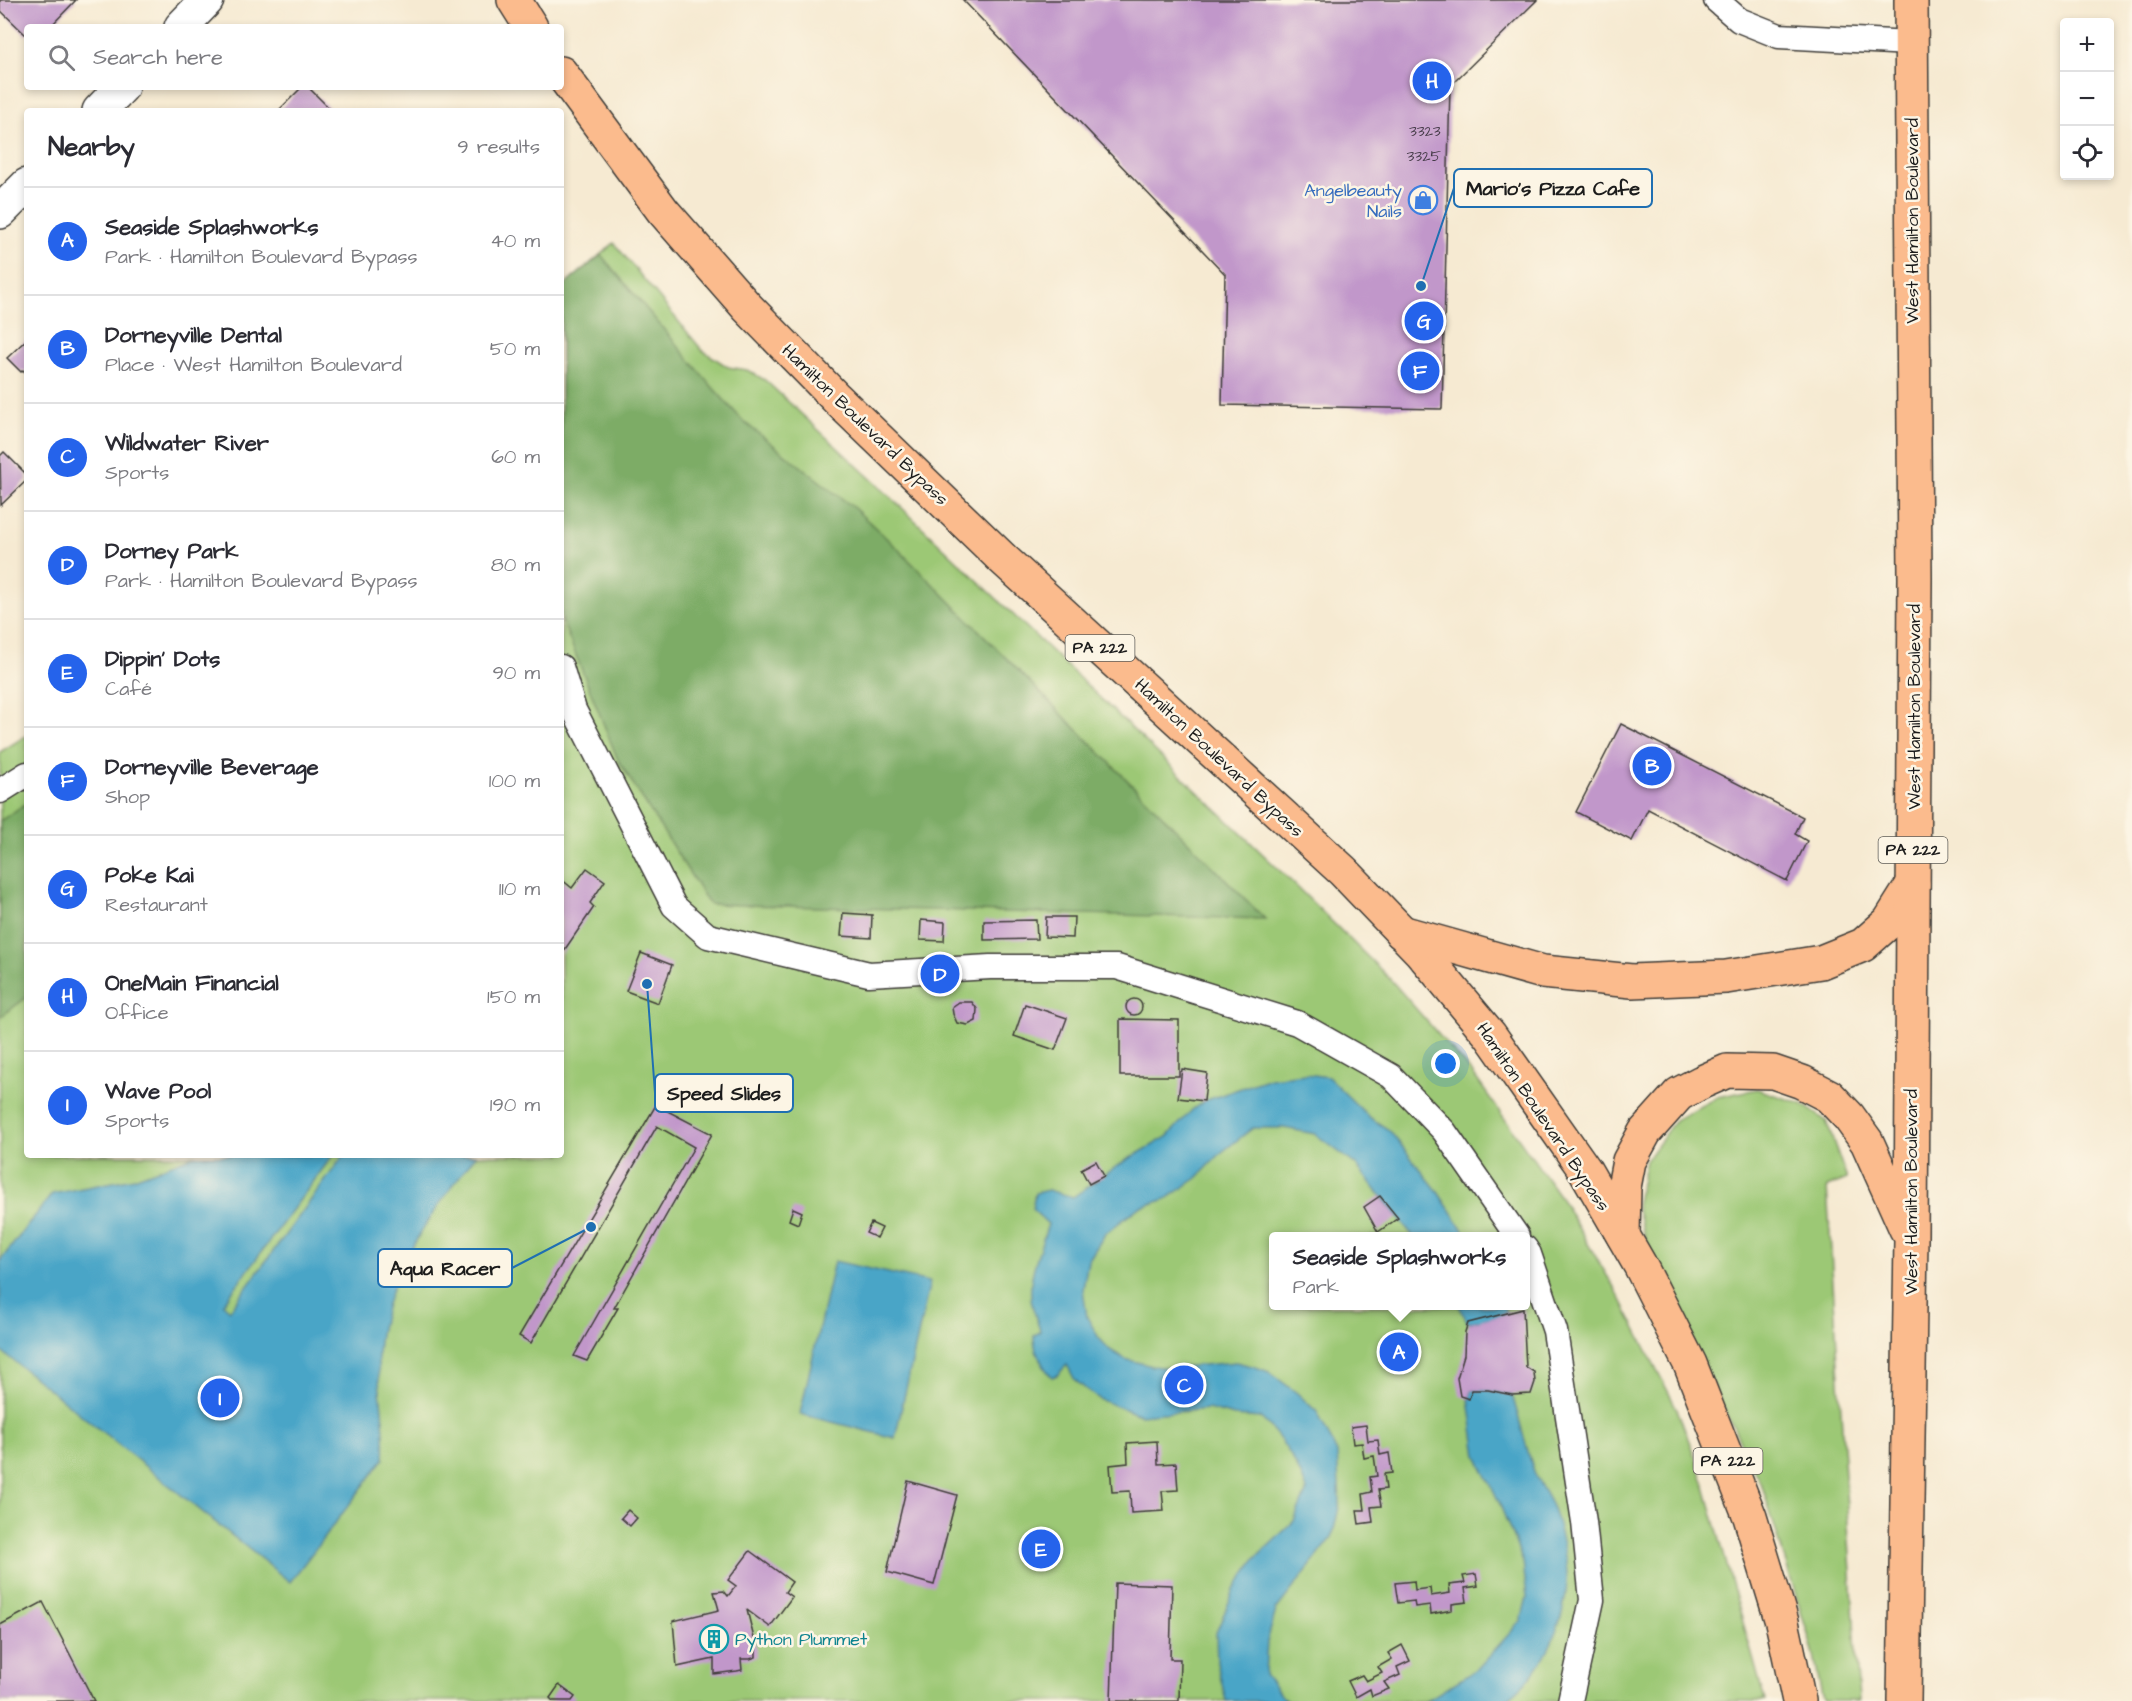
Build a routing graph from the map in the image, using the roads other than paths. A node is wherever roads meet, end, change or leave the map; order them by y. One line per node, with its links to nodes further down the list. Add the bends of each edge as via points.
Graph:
1 (207, 0): 5 (street)
2 (514, 0): 6 (main road)
3 (1716, 0): 7 (lane, via 1739,20 1779,36)
4 (1911, 0): 7 (main road, West Hamilton Boulevard / PA 222)
5 (184, 24)
6 (529, 24)
7 (1910, 43): 16 (main road, West Hamilton Boulevard / PA 222, via 1915,578)
8 (564, 77): 17 (main road, Hamilton Boulevard Bypass / PA 222, via 663,212 747,307 836,398 1003,559 1343,871)
9 (119, 90): 10 (street)
10 (102, 108)
11 (24, 187): 12 (street)
12 (0, 212)
13 (564, 677): 18 (lane, via 574,710 674,906 708,936 869,974 1118,967 1298,1023 1391,1076 1444,1131)
14 (24, 776): 15 (lane)
15 (0, 790)
16 (1913, 884): 17 (main road, via 1889,922 1863,945 1821,962 1726,977 1632,981 1543,972); 20 (main road, West Hamilton Boulevard / PA 222)
17 (1401, 932): 19 (main road, Hamilton Boulevard Bypass / PA 222, via 1490,1035 1585,1170)
18 (1514, 1232)
19 (1623, 1235): 20 (main road, via 1629,1161 1645,1132 1679,1095 1727,1071 1773,1072 1829,1096 1867,1142); 23 (main road, PA 222, via 1689,1364 1750,1517 1782,1622)
20 (1911, 1239): 24 (main road, West Hamilton Boulevard / PA 222)
21 (1530, 1257): 22 (lane, via 1555,1330 1592,1600)
22 (1570, 1701)
23 (1799, 1701)
24 (1904, 1701)

